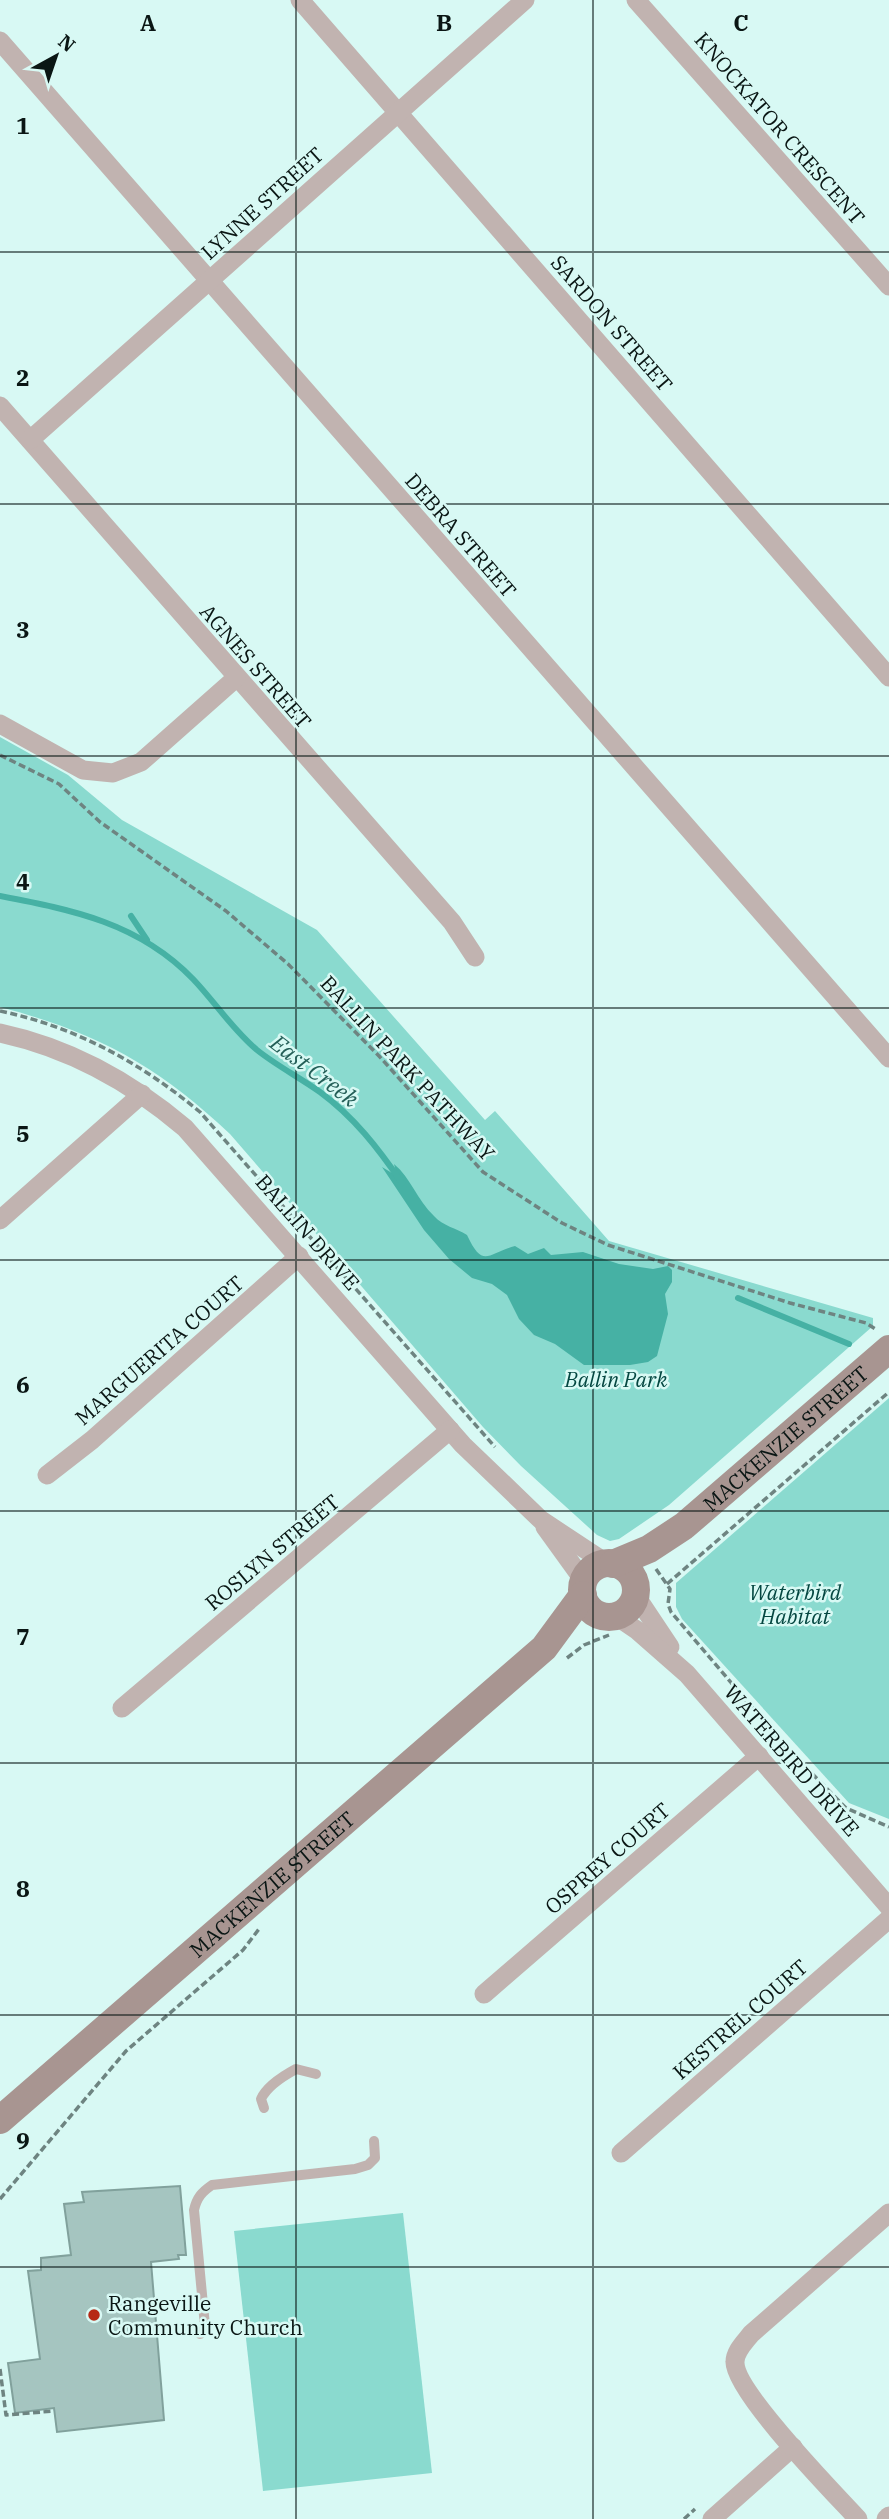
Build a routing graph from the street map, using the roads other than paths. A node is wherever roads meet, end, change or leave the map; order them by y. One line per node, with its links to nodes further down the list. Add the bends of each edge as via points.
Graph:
1 (300, 0): 5 (street, SARDON STREET)
2 (524, 0): 5 (street, LYNNE STREET)
3 (636, 0): 7 (street, KNOCKATOR CRESCENT)
4 (0, 41): 6 (street, DEBRA STREET)
5 (398, 112): 6 (street, LYNNE STREET); 10 (street, SARDON STREET)
6 (208, 281): 9 (street, LYNNE STREET); 15 (street, DEBRA STREET)
7 (889, 286)
8 (0, 406): 9 (street, AGNES STREET)
9 (30, 440): 11 (street, AGNES STREET)
10 (889, 677)
11 (236, 678): 12 (street, via 141,762 113,773 83,770); 13 (street, AGNES STREET, via 452,922)
12 (0, 724)
13 (475, 957)
14 (0, 1033): 16 (street, BALLIN DRIVE, via 74,1056)
15 (888, 1056)
16 (142, 1094): 17 (street); 18 (street, BALLIN DRIVE, via 186,1128)
17 (0, 1220)
18 (299, 1256): 20 (street, BALLIN DRIVE); 21 (street, MARGUERITA COURT)
19 (884, 1340): 23 (main road, MACKENZIE STREET)
20 (450, 1430): 22 (street, BALLIN DRIVE); 30 (street, ROSLYN STREET)
21 (47, 1475)
22 (541, 1520): 24 (street, BALLIN DRIVE); 26 (street, BALLIN DRIVE)
23 (684, 1526): 24 (main road, MACKENZIE STREET, via 649,1549); 25 (main road, MACKENZIE STREET)
24 (610, 1564): 25 (main road); 26 (main road, via 593,1569)
25 (648, 1582): 27 (main road, via 629,1609); 29 (street, WATERBIRD DRIVE)
26 (583, 1588): 27 (main road, via 589,1608); 28 (main road, MACKENZIE STREET)
27 (609, 1616): 28 (main road, MACKENZIE STREET); 29 (street, WATERBIRD DRIVE, via 638,1631)
28 (544, 1648): 37 (main road, MACKENZIE STREET)
29 (687, 1674): 31 (street, WATERBIRD DRIVE)
30 (122, 1708)
31 (759, 1756): 32 (street, WATERBIRD DRIVE); 34 (street, OSPREY COURT)
32 (889, 1907)
33 (889, 1919): 39 (street, KESTREL COURT)
34 (484, 1994)
35 (316, 2074): 36 (lane, via 296,2069 284,2076 264,2093)
36 (264, 2108)
37 (0, 2120)
38 (374, 2141): 41 (lane, via 375,2158 368,2165 212,2185 204,2190 194,2210 205,2326)
39 (621, 2153)
40 (889, 2213): 42 (street, via 739,2349 735,2363 742,2383)
41 (201, 2334)
42 (793, 2447): 43 (street); 44 (street)
43 (707, 2511)
44 (858, 2519)

